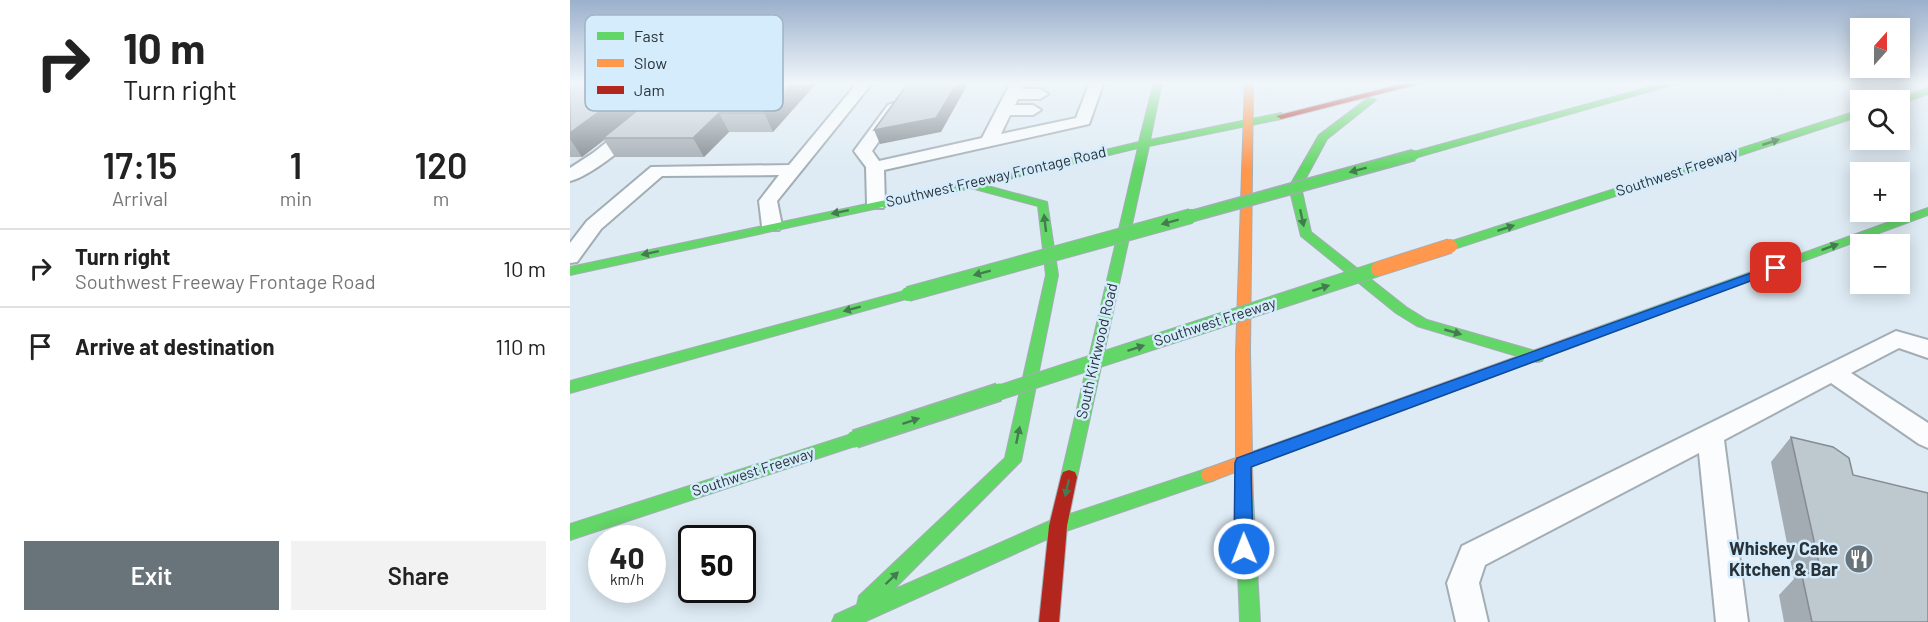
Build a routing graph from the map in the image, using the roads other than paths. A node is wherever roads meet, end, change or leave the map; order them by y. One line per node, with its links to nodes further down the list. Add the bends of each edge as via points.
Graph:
1 (656, 111): 17 (lane)
2 (842, 111): 16 (lane)
3 (891, 111): 15 (lane, via 863,151)
4 (1004, 111): 13 (lane)
5 (1085, 111): 13 (lane, via 1083,121)
6 (1151, 111): 14 (main road, South Kirkwood Road)
7 (1248, 111): 12 (main road)
8 (1302, 111): 12 (main road, Southwest Freeway Frontage Road)
9 (1357, 111): 25 (main road, one-way to 25, via 1323,137 1295,187 1305,233 1422,323)
10 (1572, 111): 27 (main road, one-way to 27, bridge)
11 (1850, 116): 32 (main road, Southwest Freeway, one-way to 11, bridge)
12 (1248, 124): 14 (main road, Southwest Freeway Frontage Road); 30 (main road)
13 (989, 142): 15 (lane)
14 (1143, 144): 18 (main road, Southwest Freeway Frontage Road); 31 (main road, South Kirkwood Road, one-way to 31)
15 (875, 167): 19 (lane)
16 (793, 170): 21 (lane, via 768,201); 22 (lane, via 657,171 594,225)
17 (570, 176)
18 (971, 185): 19 (main road, Southwest Freeway Frontage Road); 33 (main road, one-way to 18, via 1013,461 1052,275 1043,204)
19 (876, 204): 21 (main road, Southwest Freeway Frontage Road, one-way to 21)
20 (1928, 211): 25 (main road, one-way to 20)
21 (772, 226): 23 (main road, Southwest Freeway Frontage Road, one-way to 23)
22 (570, 257)
23 (570, 271)
24 (1928, 350): 26 (lane, via 1896,339)
25 (1537, 357): 30 (main road)
26 (1832, 372): 28 (lane); 29 (lane)
27 (570, 387)
28 (1710, 434): 36 (lane, via 1473,556 1462,583); 37 (lane)
29 (1928, 437)
30 (1243, 463): 31 (main road); 35 (main road)
31 (1058, 526): 33 (main road); 34 (main road, South Kirkwood Road)
32 (570, 532)
33 (846, 620)
34 (1049, 622)
35 (1250, 622)
36 (1472, 622)
37 (1732, 622)

